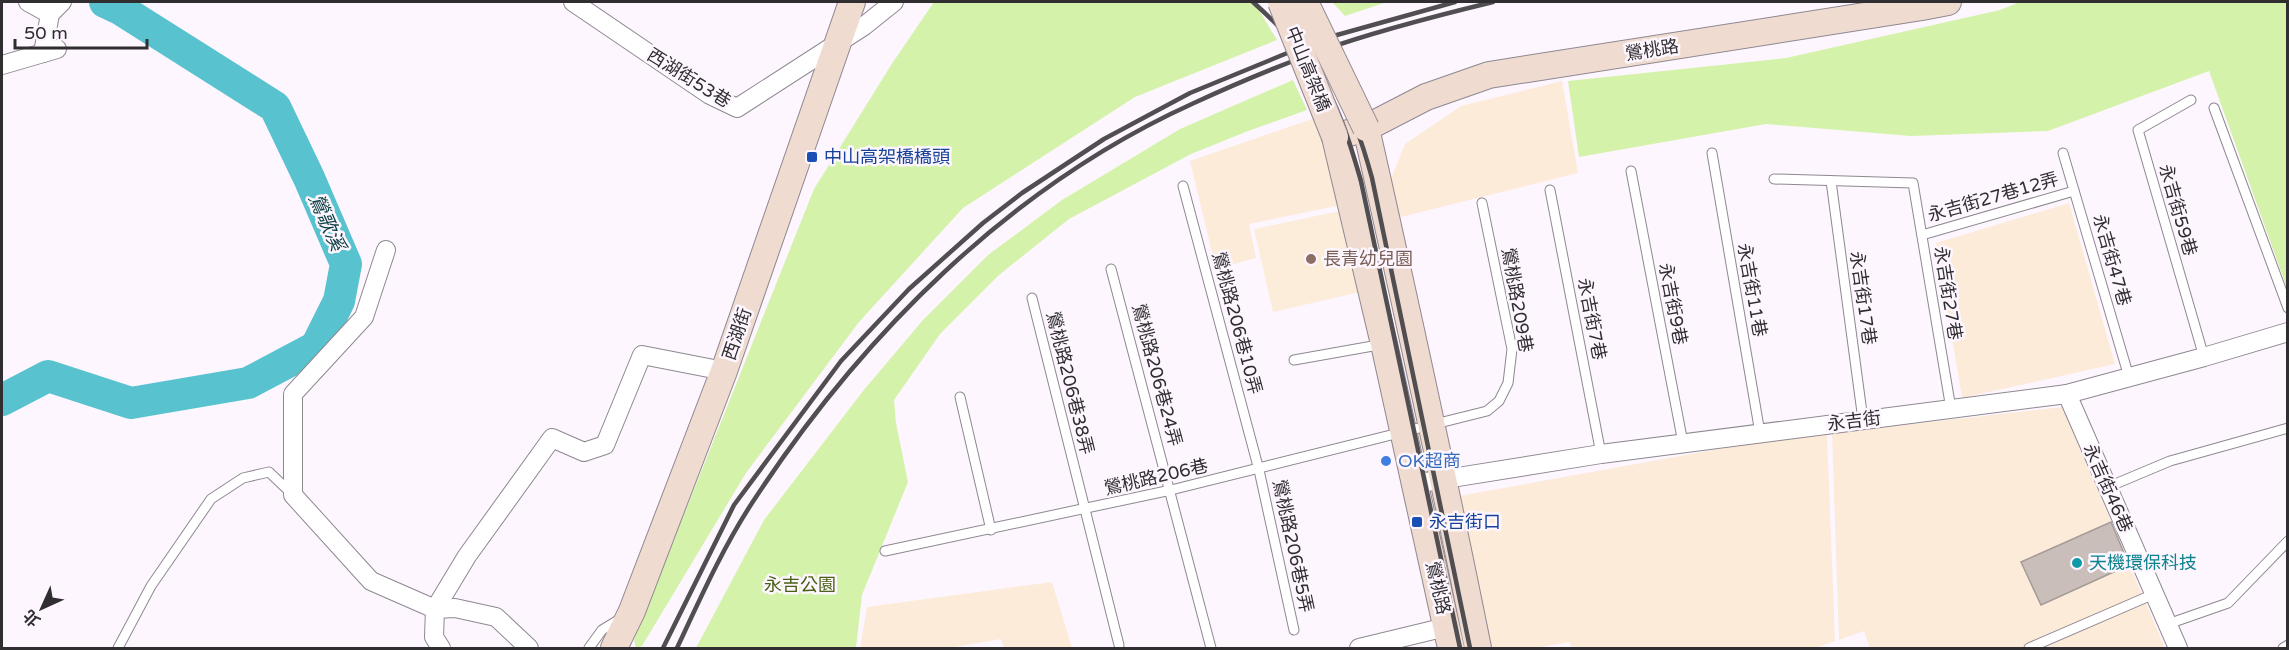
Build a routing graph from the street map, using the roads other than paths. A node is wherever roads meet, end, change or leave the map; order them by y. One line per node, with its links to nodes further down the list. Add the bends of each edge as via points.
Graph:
1 (28, 2): 8 (street)
2 (573, 2): 9 (street, 西湖街53巷, via 710,95 737,108)
3 (894, 2): 9 (street)
4 (1281, 2): 14 (main road, 中山高架橋, bridge)
5 (1305, 2): 13 (main road, 中山高架橋, bridge)
6 (1948, 2): 13 (main road, 鶯桃路, via 1489,75 1426,97)
7 (850, 8): 9 (main road, 西湖街)
8 (54, 9): 10 (street, via 50,51)
9 (838, 43): 33 (main road, 西湖街)
10 (2, 65)
11 (2191, 100): 31 (lane, 永吉街59巷, via 2138,130)
12 (2214, 108): 28 (lane)
13 (1366, 128): 14 (main road, 鶯桃路); 39 (main road, 鶯桃路)
14 (1335, 137): 30 (main road, 鶯桃路)
15 (1712, 153): 42 (lane, 永吉街11巷)
16 (2063, 153): 22 (lane, 永吉街47巷)
17 (1631, 171): 43 (lane, 永吉街9巷)
18 (1774, 179): 19 (lane)
19 (1831, 181): 24 (lane, 永吉街27巷, via 1913,183); 38 (lane, 永吉街17巷)
20 (1183, 186): 45 (lane, 鶯桃路206巷10弄)
21 (1551, 190): 44 (lane, 永吉街7巷)
22 (2074, 191): 24 (lane, 永吉街27巷12弄); 34 (lane, 永吉街47巷)
23 (1482, 203): 39 (lane, 鶯桃路209巷, via 1512,349 1508,383 1499,401 1487,411)
24 (1922, 235): 37 (lane, 永吉街27巷)
25 (386, 250): 50 (street, via 364,317 293,394)
26 (1111, 269): 49 (lane, 鶯桃路206巷24弄)
27 (1032, 298): 51 (lane, 鶯桃路206巷38弄)
28 (2288, 308)
29 (2288, 332): 31 (street, 永吉街)
30 (1384, 344): 32 (lane); 41 (main road, 鶯桃路)
31 (2205, 357): 34 (street, 永吉街)
32 (1294, 360)
33 (724, 371): 56 (street, via 642,355 605,445 584,452 552,438 467,556); 57 (main road, 西湖街)
34 (2129, 377): 35 (street, 永吉街)
35 (2067, 394): 37 (street, 永吉街); 48 (street, 永吉街46巷)
36 (960, 397): 52 (lane)
37 (1951, 409): 38 (street, 永吉街)
38 (1863, 420): 42 (street, 永吉街)
39 (1433, 426): 41 (lane, 鶯桃路206巷); 46 (main road, 鶯桃路)
40 (2288, 428): 48 (lane, via 2170,461)
41 (1403, 433): 45 (lane, 鶯桃路206巷); 47 (main road, 鶯桃路)
42 (1760, 433): 43 (street, 永吉街)
43 (1683, 443): 44 (street, 永吉街)
44 (1602, 454): 46 (street, 永吉街)
45 (1259, 470): 49 (lane, 鶯桃路206巷); 59 (lane, 鶯桃路206巷5弄)
46 (1442, 480): 47 (street, 永吉街); 70 (main road, 鶯桃路)
47 (1414, 484): 60 (main road, 鶯桃路)
48 (2108, 487): 55 (street, 永吉街46巷)
49 (1171, 490): 51 (lane, 鶯桃路206巷); 68 (lane, 鶯桃路206巷24弄)
50 (293, 495): 56 (street, via 371,581); 63 (lane, via 270,471 243,478 211,499 151,586)
51 (1085, 510): 52 (lane, 鶯桃路206巷); 61 (lane, 鶯桃路206巷38弄)
52 (991, 530): 54 (lane, 鶯桃路206巷)
53 (2288, 541): 58 (lane, via 2228,603)
54 (885, 551)
55 (2154, 594): 58 (street, 永吉街46巷); 71 (lane)
56 (435, 609): 64 (street, via 434,637); 65 (street, via 455,608 496,617)
57 (632, 611): 66 (lane, via 602,630); 67 (main road, 西湖街)
58 (2168, 624): 72 (street, 永吉街46巷)
59 (1294, 630)
60 (1449, 638): 69 (street)
61 (1119, 645)
62 (2288, 645): 73 (lane)
63 (118, 648)
64 (441, 648)
65 (529, 648)
66 (589, 648)
67 (614, 648)
68 (1211, 648)
69 (1359, 648)
70 (1478, 648)
71 (2029, 648)
72 (2178, 648)
73 (2283, 648)

